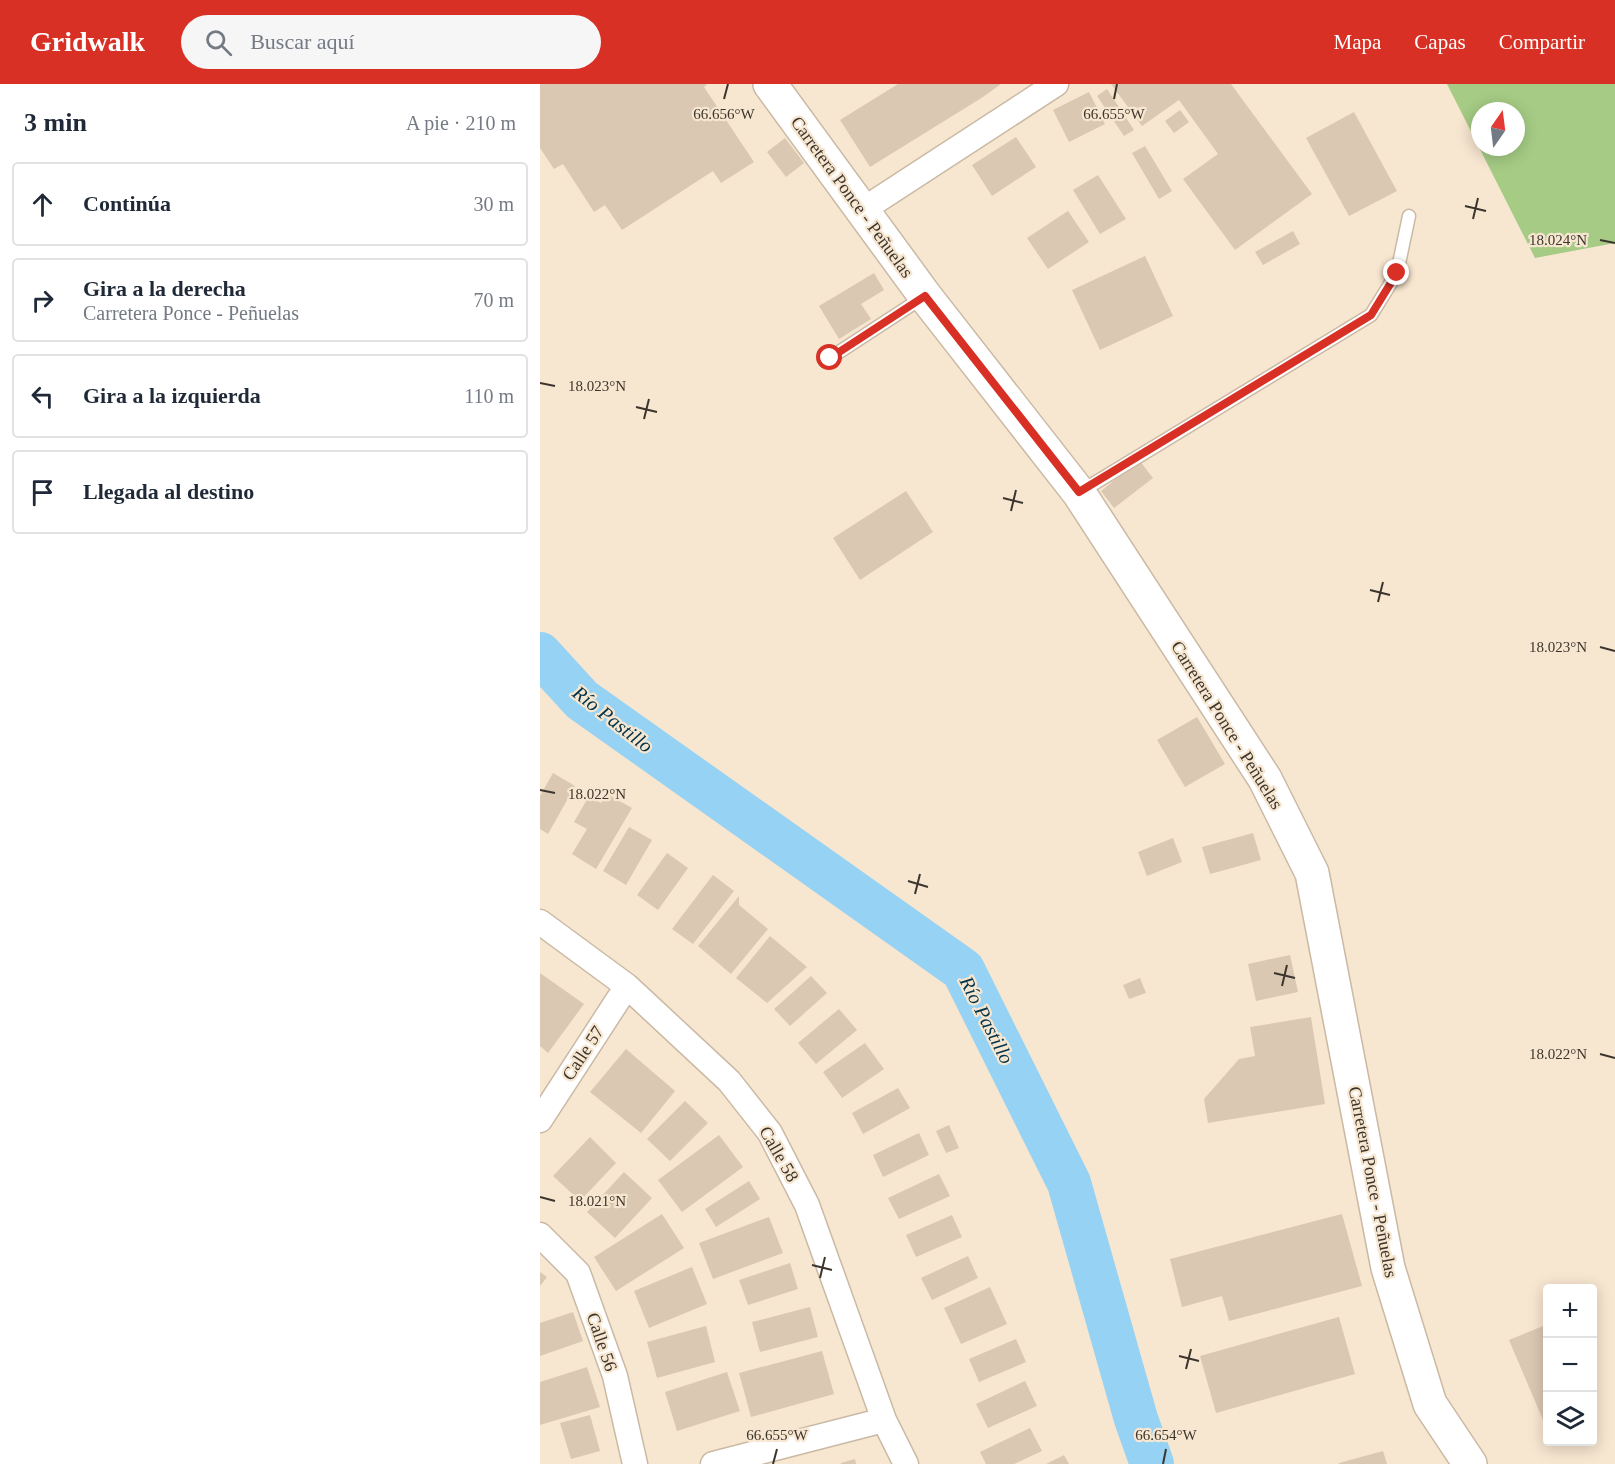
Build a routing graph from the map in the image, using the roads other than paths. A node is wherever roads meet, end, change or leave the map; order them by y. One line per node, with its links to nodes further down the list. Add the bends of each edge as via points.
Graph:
1 (770, 84): 3 (main road, Carretera Ponce - Peñuelas)
2 (1056, 84): 3 (street)
3 (861, 211): 5 (main road, Carretera Ponce - Peñuelas)
4 (1409, 216): 7 (lane, via 1397,273 1371,315)
5 (925, 296): 6 (lane); 7 (main road, Carretera Ponce - Peñuelas)
6 (830, 358)
7 (1079, 492): 16 (main road, Carretera Ponce - Peñuelas, via 1265,779 1312,873 1388,1268 1430,1404)
8 (540, 922): 9 (street, Calle 58)
9 (627, 986): 10 (street, Calle 57); 12 (street, Calle 58, via 729,1080 770,1133 807,1205)
10 (540, 1120)
11 (540, 1234): 13 (street, Calle 56, via 578,1272 615,1376)
12 (884, 1420): 14 (street); 15 (street, Calle 58)
13 (635, 1464)
14 (712, 1464)
15 (906, 1464)
16 (1470, 1464)

